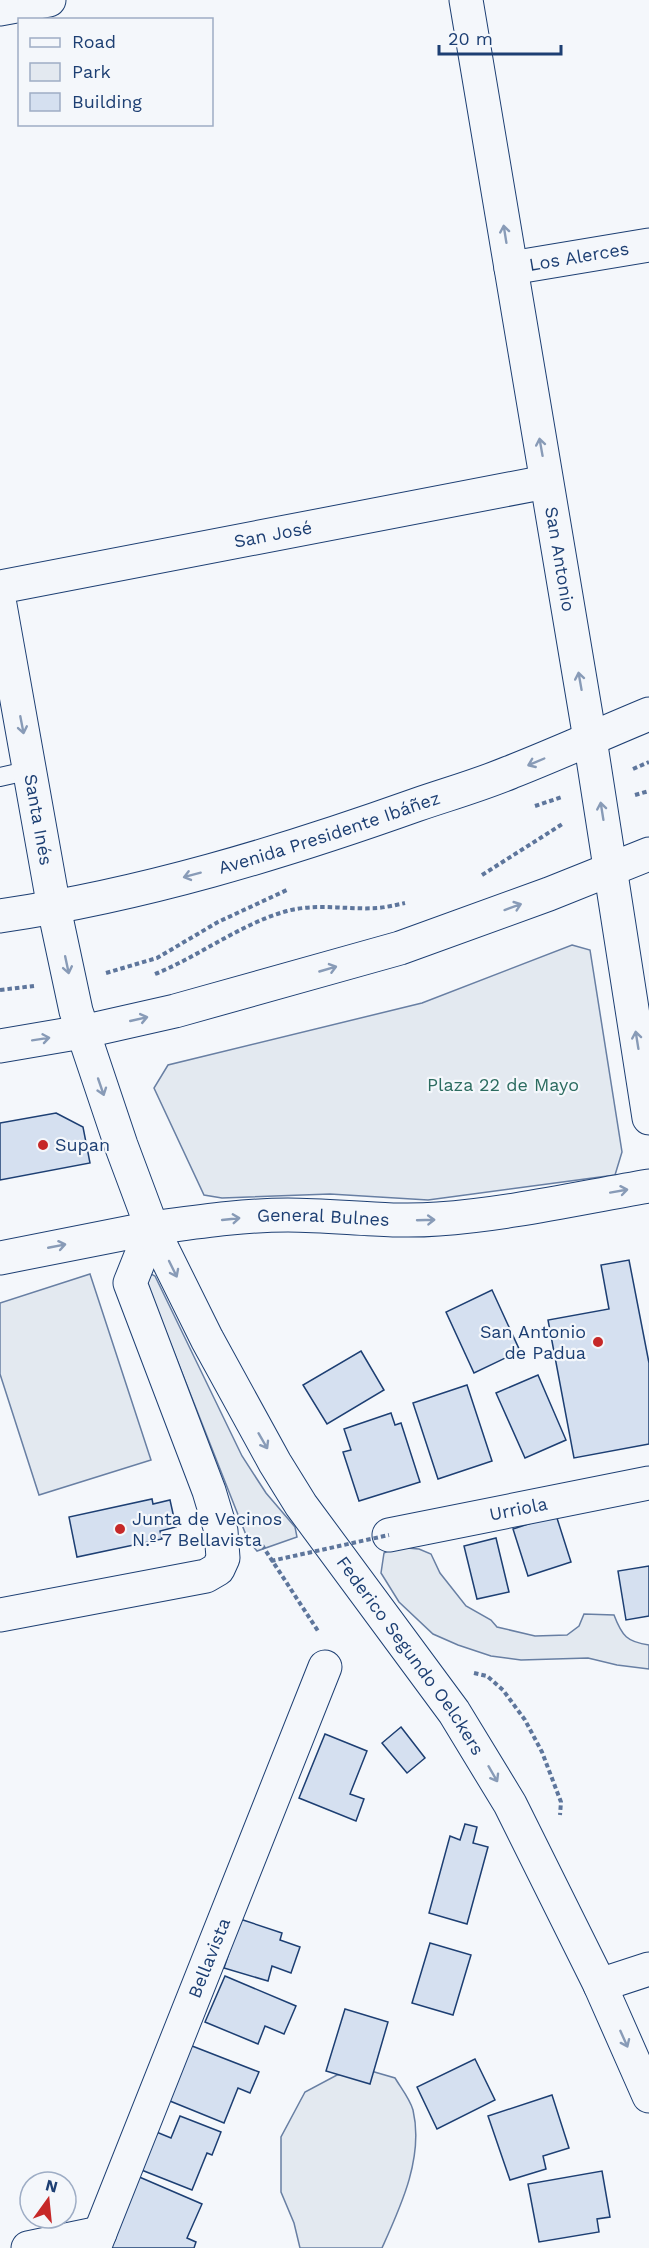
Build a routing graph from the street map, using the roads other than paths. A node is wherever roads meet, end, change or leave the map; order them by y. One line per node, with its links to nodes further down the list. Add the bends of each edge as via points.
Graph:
1 (49, 0): 3 (main road)
2 (466, 0): 5 (main road, San Antonio, one-way to 2)
3 (0, 9)
4 (649, 245): 5 (main road, Los Alerces)
5 (511, 268): 6 (main road, San Antonio, one-way to 5)
6 (546, 482): 7 (main road, San José); 11 (main road, San Antonio, one-way to 6)
7 (0, 587)
8 (0, 605): 9 (main road, Santa Inés)
9 (7, 679): 12 (main road, Santa Inés, one-way to 12)
10 (649, 714): 11 (main road, Avenida Presidente Ibáñez)
11 (590, 739): 14 (main road, San Antonio, one-way to 11); 15 (main road, Avenida Presidente Ibáñez, one-way to 15, via 508,773 344,830 185,877)
12 (15, 773): 15 (main road, Santa Inés)
13 (649, 854): 14 (main road)
14 (611, 869): 17 (main road, one-way to 14, via 175,1011 400,948); 19 (main road, San Antonio, one-way to 14)
15 (54, 908): 16 (main road, Avenida Presidente Ibáñez); 17 (main road, Santa Inés, one-way to 17)
16 (0, 916)
17 (82, 1032): 18 (main road, one-way to 17); 21 (main road, Federico Segundo Oelckers, one-way to 21)
18 (0, 1046)
19 (649, 1118)
20 (649, 1186): 21 (main road, General Bulnes, one-way to 20, via 271,1216 437,1219)
21 (152, 1228): 22 (main road, General Bulnes, one-way to 21); 25 (main road, via 130,1283 209,1491 224,1546 223,1558 218,1569 206,1576); 28 (main road, Federico Segundo Oelckers, one-way to 28, via 249,1418 296,1496 454,1712 487,1765)
22 (0, 1258)
23 (649, 1483): 24 (main road, Urriola)
24 (389, 1535)
25 (0, 1615)
26 (325, 1667): 30 (main road, Bellavista)
27 (649, 1970): 28 (main road)
28 (600, 1985): 29 (main road, Federico Segundo Oelckers, one-way to 29)
29 (649, 2096)
30 (97, 2241): 31 (main road)
31 (28, 2248)

